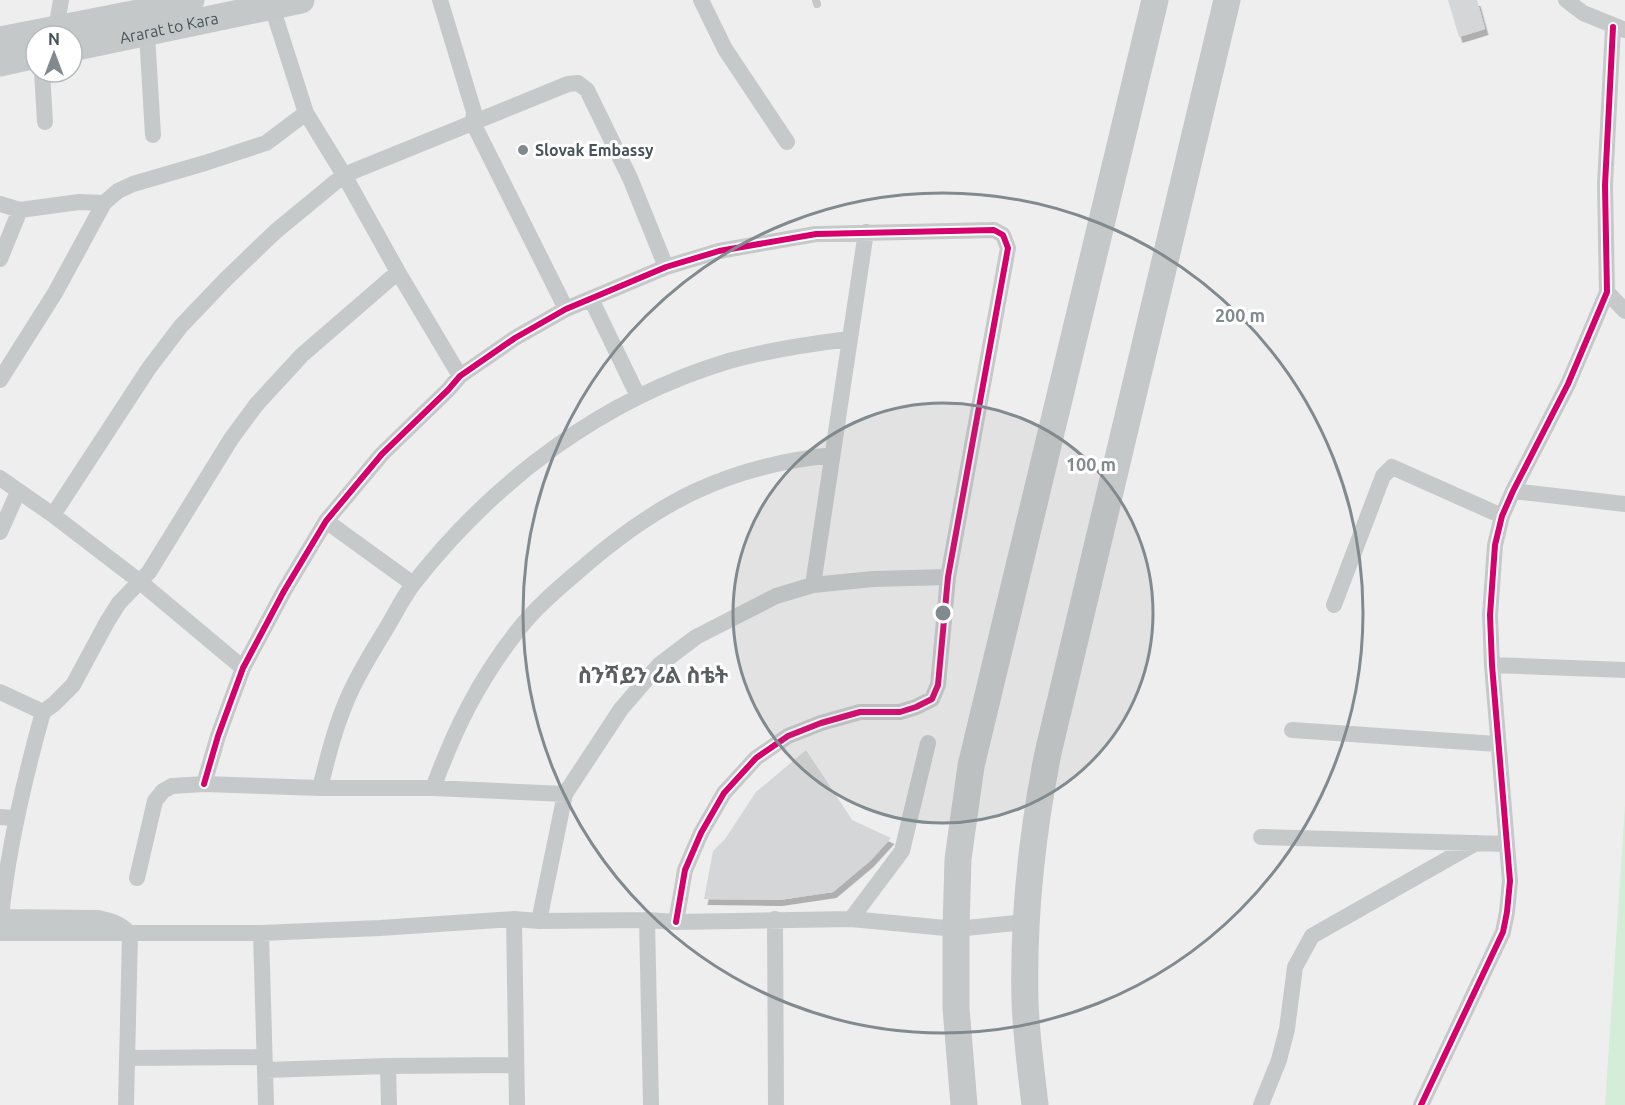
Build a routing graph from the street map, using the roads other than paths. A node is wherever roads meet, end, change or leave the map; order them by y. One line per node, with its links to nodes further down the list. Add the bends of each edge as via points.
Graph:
1 (61, 0): 10 (street)
2 (191, 0): 12 (main road, Ararat to Kara)
3 (301, 0): 9 (main road, Ararat to Kara)
4 (440, 0): 21 (street, via 474,112)
5 (701, 0): 23 (street, via 725,49)
6 (1155, 0): 79 (main road, via 971,766 958,859)
7 (1227, 0): 78 (main road, via 1048,753 1036,811)
8 (1566, 0): 11 (street, via 1584,13)
9 (272, 7): 13 (main road, Ararat to Kara); 19 (street)
10 (63, 24)
11 (1621, 26): 32 (street, via 1605,185)
12 (84, 32)
13 (147, 34): 14 (main road, Ararat to Kara); 22 (street)
14 (84, 37)
15 (24, 48): 16 (main road, Ararat to Kara)
16 (0, 54): 17 (main road, Ararat to Kara)
17 (24, 55)
18 (43, 84): 20 (street)
19 (306, 112): 24 (street); 25 (street, via 266,142 133,184)
20 (45, 122)
21 (473, 123): 24 (street); 30 (street, via 578,83 587,90 630,178); 34 (street)
22 (153, 135)
23 (788, 142)
24 (344, 175): 31 (street); 45 (street, via 276,231 181,326)
25 (104, 203): 27 (street, via 79,202); 38 (street, via 55,293)
26 (0, 204): 27 (street)
27 (20, 210): 29 (street)
28 (866, 232): 30 (street, via 816,234 768,242); 36 (street); 49 (street, via 994,230 1003,235 1008,248)
29 (0, 258)
30 (666, 267): 33 (street)
31 (398, 272): 37 (street); 50 (street, via 302,355 256,405 149,572)
32 (1607, 292): 35 (street); 42 (street, via 1568,384)
33 (591, 299): 34 (street); 39 (street)
34 (566, 309): 37 (street)
35 (1625, 311)
36 (849, 339): 39 (street, via 789,347 730,361); 40 (street)
37 (460, 376): 47 (street, via 382,454)
38 (0, 380)
39 (638, 396): 51 (street, via 551,448 520,473 473,515)
40 (832, 455): 52 (street); 64 (street, via 770,464 696,489 613,541 520,627 468,707)
41 (0, 478): 43 (street)
42 (1513, 491): 44 (street); 46 (street)
43 (18, 492): 45 (street); 48 (street)
44 (1625, 504)
45 (53, 514): 50 (street)
46 (1502, 516): 53 (street, via 1392,467 1383,476); 54 (street, via 1492,581)
47 (326, 521): 51 (street); 55 (street)
48 (0, 532)
49 (948, 577): 52 (street); 77 (street, via 938,685 932,699 900,711 861,712 820,723 788,736 756,758 724,793 701,833 685,870)
50 (139, 581): 55 (street); 58 (street, via 106,622 73,685)
51 (413, 584): 63 (street, via 350,692)
52 (813, 585): 65 (street, via 745,611 696,637 659,665 621,709)
53 (1334, 605)
54 (1492, 665): 56 (street); 61 (street)
55 (243, 668): 62 (street)
56 (1625, 670)
57 (0, 692): 58 (street)
58 (42, 712): 66 (street)
59 (1292, 730): 61 (street)
60 (928, 743): 73 (street, via 902,851)
61 (1497, 744): 69 (street)
62 (204, 784): 63 (street); 70 (street, via 172,786 155,801)
63 (320, 788): 64 (street)
64 (433, 788): 65 (street)
65 (565, 794): 75 (street)
66 (8, 818): 76 (street)
67 (1261, 837): 68 (street)
68 (1476, 843): 69 (street); 94 (street, via 1312,936 1294,967 1287,1029)
69 (1506, 844): 95 (street, via 1510,881 1503,932)
70 (137, 878)
71 (514, 919): 75 (street); 80 (street); 84 (street)
72 (775, 919): 73 (street); 77 (street); 91 (street)
73 (851, 919): 79 (street)
74 (647, 920): 75 (street); 77 (street); 90 (street)
75 (539, 921)
76 (0, 922): 81 (street, via 98,918 123,926)
77 (676, 922)
78 (1026, 922): 79 (street); 93 (main road, via 1025,1001)
79 (956, 929): 92 (main road, via 956,1008)
80 (261, 933): 81 (street); 83 (street)
81 (130, 934): 82 (street)
82 (127, 1058): 83 (street); 86 (street)
83 (264, 1063): 85 (street); 87 (street)
84 (516, 1065): 85 (street); 89 (street)
85 (388, 1066): 88 (street)
86 (126, 1105)
87 (266, 1105)
88 (389, 1105)
89 (517, 1105)
90 (651, 1105)
91 (776, 1105)
92 (964, 1105)
93 (1035, 1105)
94 (1261, 1105)
95 (1422, 1105)

